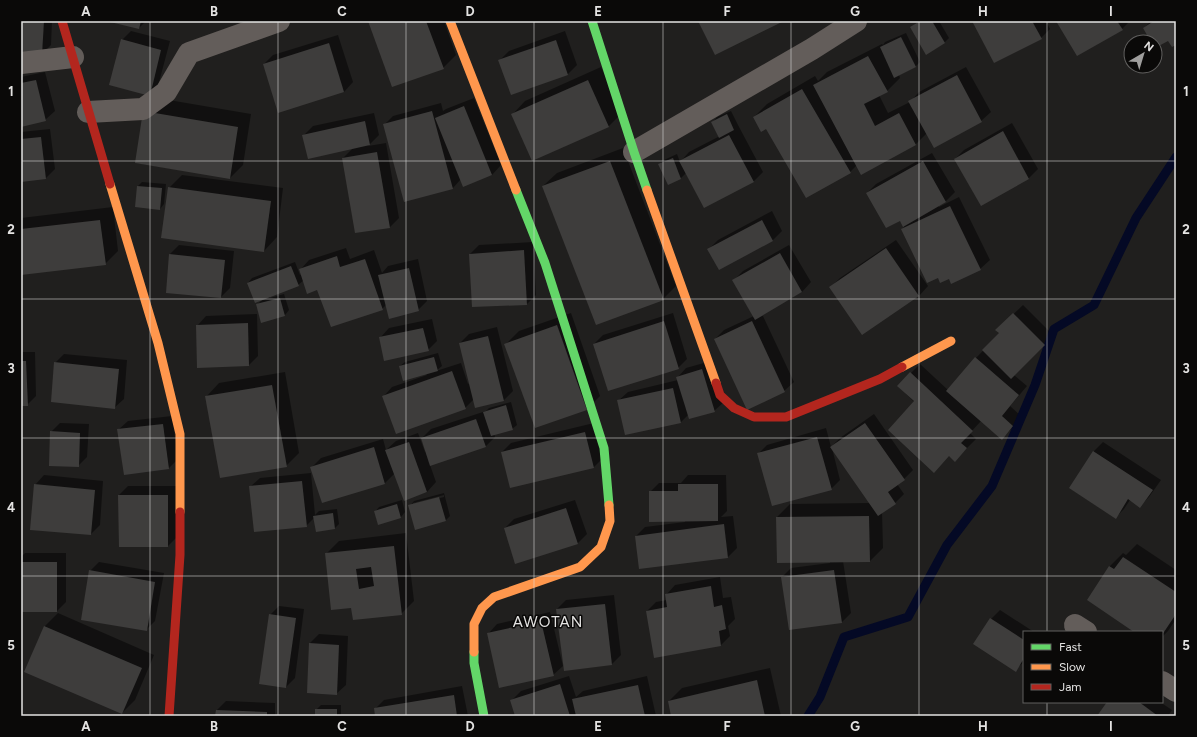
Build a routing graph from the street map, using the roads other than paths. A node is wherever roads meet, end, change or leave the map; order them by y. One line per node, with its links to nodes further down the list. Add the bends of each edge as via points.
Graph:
1 (62, 21): 6 (street)
2 (279, 21): 8 (street, via 189,53 166,92 144,109)
3 (450, 21): 14 (street, via 545,263 604,448 610,521 601,547 580,567 494,597 482,608 474,624 474,663)
4 (592, 21): 9 (street)
5 (856, 21): 9 (street)
6 (73, 57): 7 (street); 8 (street)
7 (21, 63)
8 (88, 112): 13 (street, via 126,244 158,342 180,434 180,555)
9 (634, 152): 10 (street, via 720,394 734,408 754,417 786,417 880,379)
10 (951, 342)
11 (1163, 683): 12 (street)
12 (1176, 691)
13 (168, 716)
14 (484, 716)

